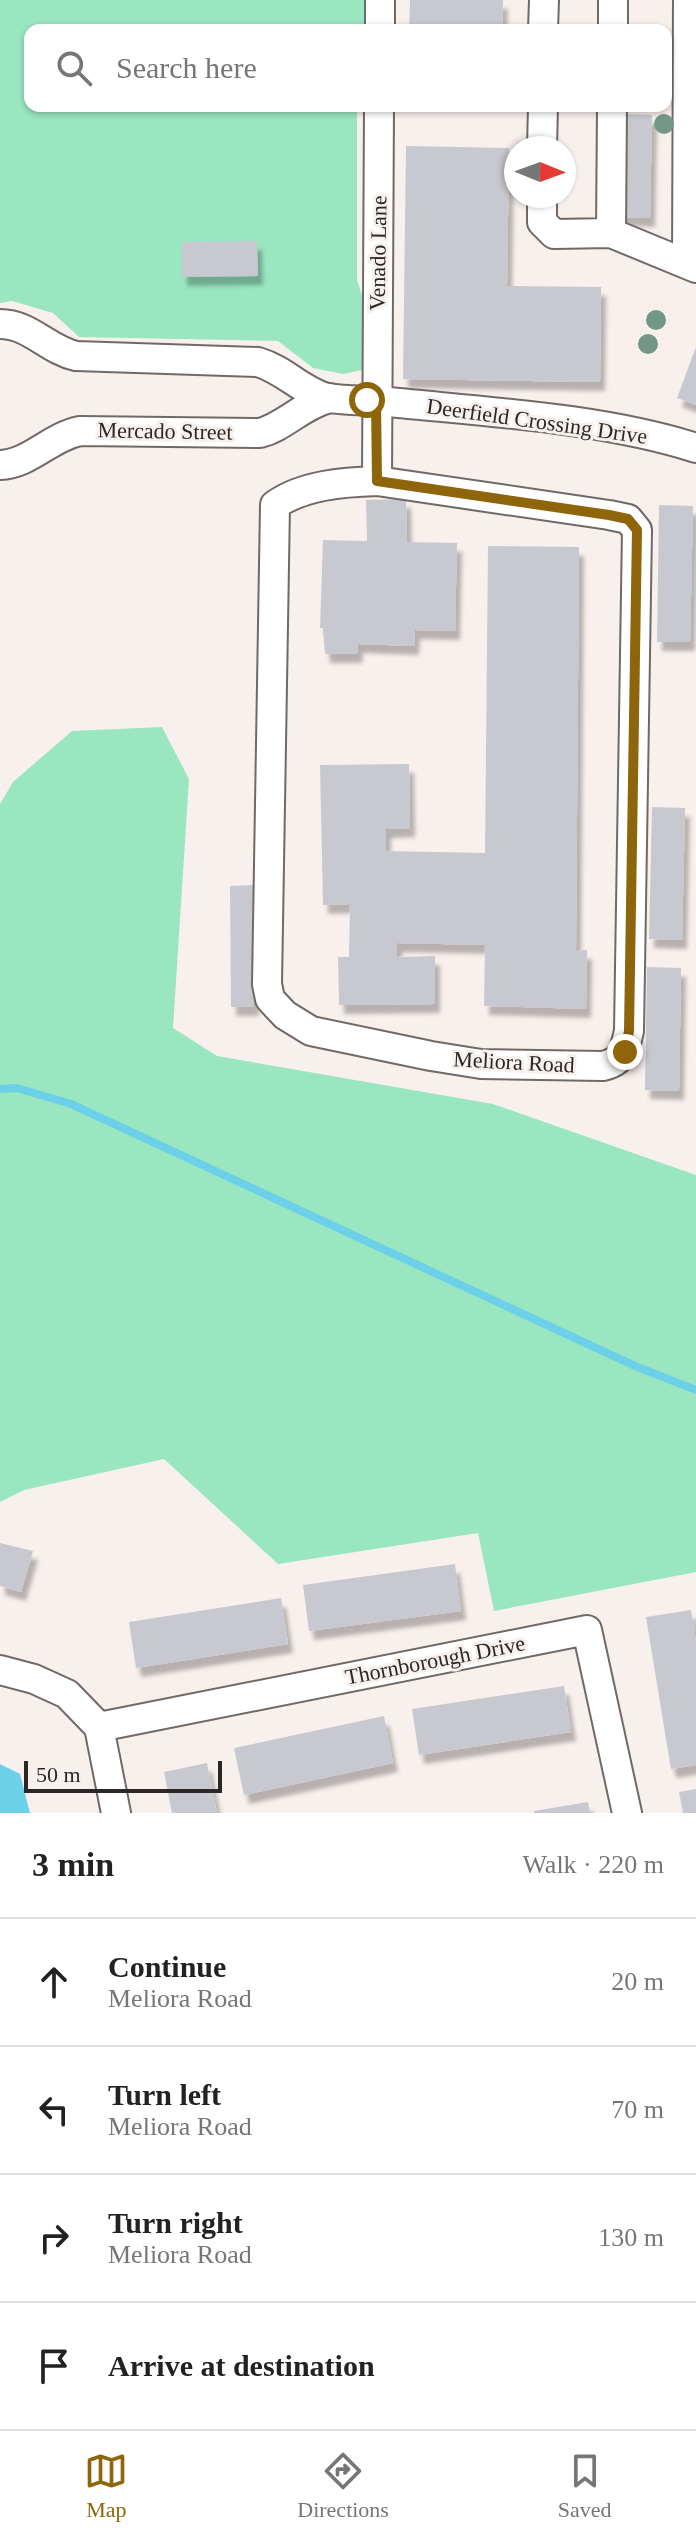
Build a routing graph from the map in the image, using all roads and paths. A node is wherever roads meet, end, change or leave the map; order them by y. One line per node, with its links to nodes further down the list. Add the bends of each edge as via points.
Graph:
1 (380, 0): 5 (street)
2 (544, 0): 6 (street)
3 (613, 0): 7 (street)
4 (688, 0): 14 (street)
5 (380, 24)
6 (543, 24)
7 (613, 24)
8 (379, 112): 17 (street, Venado Lane)
9 (543, 112): 11 (street)
10 (612, 112): 13 (street)
11 (542, 136)
12 (542, 208): 13 (street, via 542,222 554,234)
13 (611, 233): 14 (street)
14 (691, 266)
15 (0, 324): 16 (street, Mercado Street, via 18,326 76,356 258,362)
16 (330, 398): 17 (street, Mercado Street); 19 (street, Mercado Street, via 260,433 90,429 68,433 24,460)
17 (376, 401): 18 (street, Deerfield Crossing Drive, via 613,428); 20 (street)
18 (696, 448)
19 (0, 465)
20 (377, 481): 20 (street, Meliora Road, via 289,496 275,505 270,999 311,1031 431,1056 481,1064 615,1063 625,1052 629,1031 637,530 628,519 609,515)
21 (0, 1670): 22 (street, via 67,1694)
22 (99, 1727): 23 (street); 24 (street, Thornborough Drive, via 587,1630)
23 (116, 1813)
24 (627, 1813)

